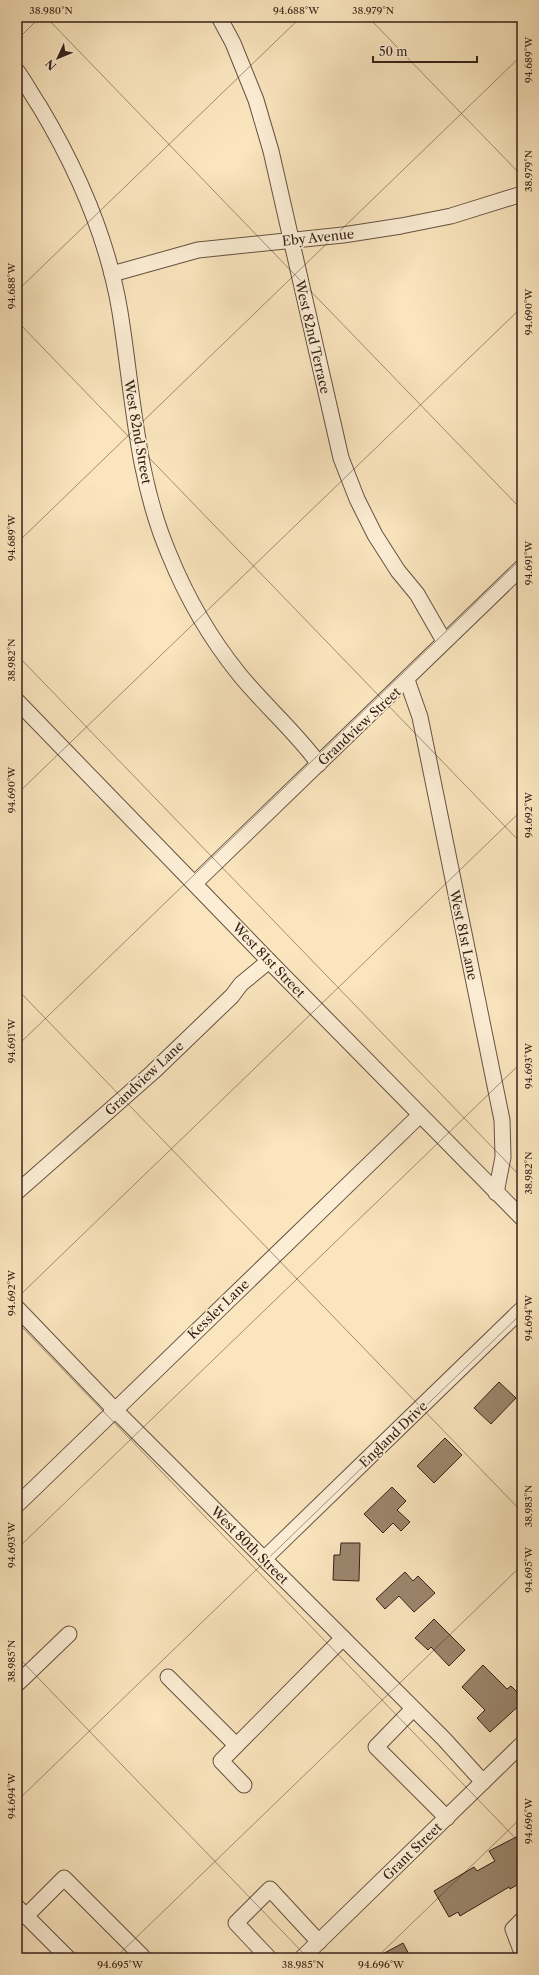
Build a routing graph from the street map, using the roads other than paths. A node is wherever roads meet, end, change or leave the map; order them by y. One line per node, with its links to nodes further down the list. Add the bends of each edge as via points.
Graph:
1 (219, 17): 4 (street, West 82nd Terrace, via 233,43 256,100 271,151)
2 (17, 71): 5 (street, West 82nd Street, via 58,137 77,175)
3 (522, 194): 4 (street, Eby Avenue, via 451,216 401,226)
4 (291, 240): 5 (street, Eby Avenue, via 198,250); 7 (street, West 82nd Terrace, via 341,458 357,500 375,535 398,571 417,594)
5 (112, 274): 10 (street, West 82nd Street, via 120,310 140,452 151,500 168,553 190,600 238,674)
6 (522, 567): 7 (street, Grandview Street)
7 (444, 641): 8 (street, Grandview Street)
8 (407, 680): 10 (street, Grandview Street); 15 (street, West 81st Lane, via 420,717 502,1120 503,1157)
9 (17, 702): 11 (street, West 81st Street)
10 (318, 764): 11 (street, Grandview Street)
11 (195, 883): 12 (street, West 81st Street)
12 (269, 961): 13 (street, West 81st Street); 14 (street, Grandview Lane, via 241,984 232,996 152,1072)
13 (420, 1115): 15 (street, West 81st Street); 19 (street, Kessler Lane)
14 (17, 1192)
15 (496, 1193): 16 (street, West 81st Street)
16 (522, 1218)
17 (17, 1308): 19 (street, West 80th Street)
18 (522, 1309): 21 (street, England Drive)
19 (115, 1410): 20 (street, Kessler Lane); 21 (street, West 80th Street)
20 (17, 1504)
21 (264, 1559): 23 (street, West 80th Street)
22 (69, 1634): 25 (street)
23 (343, 1638): 26 (street, West 80th Street); 28 (street)
24 (168, 1676): 28 (street)
25 (17, 1684)
26 (414, 1709): 29 (street, West 80th Street); 31 (street, via 376,1747)
27 (522, 1744): 29 (street, Grant Street)
28 (236, 1745): 30 (street, via 221,1761)
29 (484, 1782): 31 (street, Grant Street)
30 (244, 1785)
31 (447, 1818): 34 (street, Grant Street)
32 (21, 1911): 36 (street); 37 (street, via 64,1878 142,1956)
33 (522, 1920): 35 (street, via 513,1929)
34 (319, 1942): 38 (street, via 270,1889 236,1923); 39 (street, Grant Street)
35 (522, 1953)
36 (68, 1958)
37 (141, 1958)
38 (269, 1958)
39 (302, 1958)

